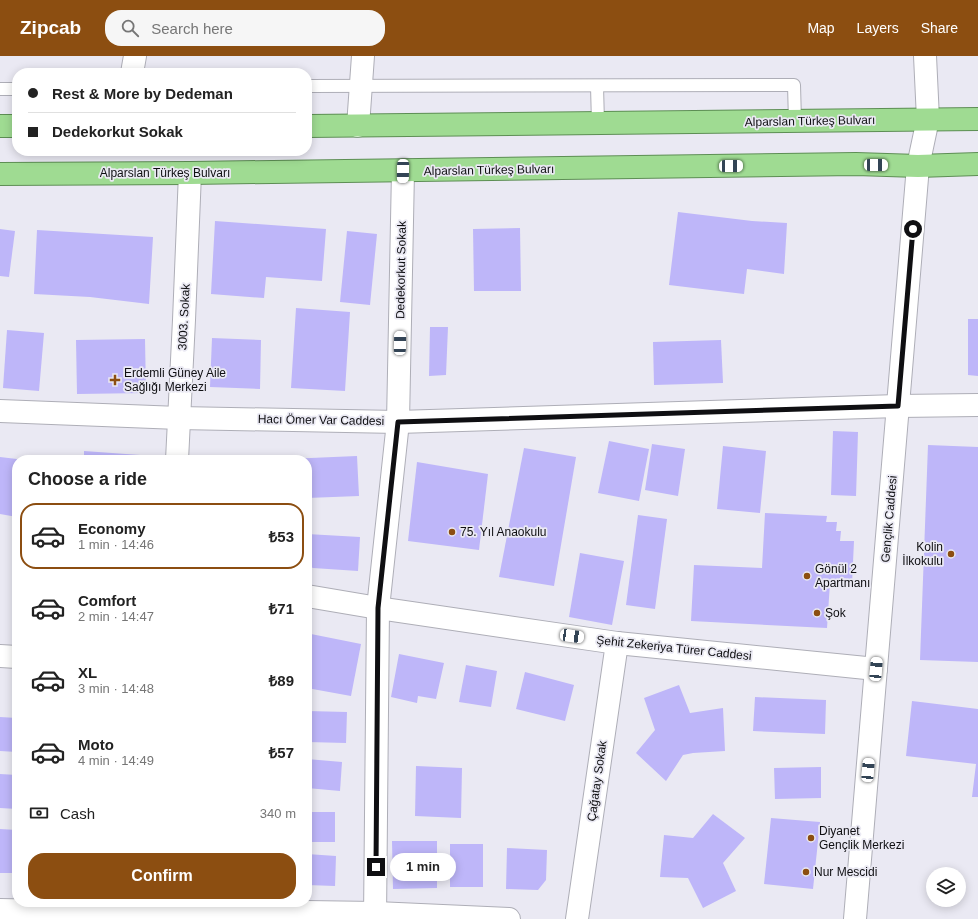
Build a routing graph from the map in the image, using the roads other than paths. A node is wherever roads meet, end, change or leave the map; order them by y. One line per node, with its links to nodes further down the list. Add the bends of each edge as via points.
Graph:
1 (135, 56): 4 (street)
2 (363, 56): 6 (street)
3 (925, 56): 10 (street, Gençlik Caddesi)
4 (133, 68)
5 (312, 86): 6 (lane)
6 (361, 86): 7 (lane); 17 (street)
7 (597, 86): 12 (lane, via 794,86); 13 (lane)
8 (0, 89): 9 (lane)
9 (12, 89)
10 (928, 119): 11 (highway, Alparslan Türkeş Bulvarı); 12 (highway, Alparslan Türkeş Bulvarı); 19 (street, Gençlik Caddesi)
11 (978, 119)
12 (795, 121): 13 (highway, Alparslan Türkeş Bulvarı)
13 (598, 123): 17 (highway, Alparslan Türkeş Bulvarı)
14 (0, 126): 15 (highway)
15 (12, 126)
16 (312, 126): 17 (highway, Alparslan Türkeş Bulvarı)
17 (358, 126)
18 (978, 164): 19 (highway, Alparslan Türkeş Bulvarı)
19 (918, 166): 20 (highway, Alparslan Türkeş Bulvarı, via 862,164); 24 (street, Gençlik Caddesi)
20 (403, 171): 21 (highway, Alparslan Türkeş Bulvarı); 27 (street, Dedekorkut Sokak)
21 (190, 173): 22 (highway, Alparslan Türkeş Bulvarı); 26 (street, 3003. Sokak)
22 (0, 174)
23 (978, 405): 24 (street, Hacı Ömer Var Caddesi)
24 (898, 406): 27 (street, Hacı Ömer Var Caddesi); 34 (street, Gençlik Caddesi)
25 (0, 411): 26 (street, Hacı Ömer Var Caddesi)
26 (179, 418): 27 (street, Hacı Ömer Var Caddesi); 28 (street, 3003. Sokak)
27 (398, 422): 30 (street, Dedekorkut Sokak)
28 (177, 455)
29 (312, 597): 30 (street, Şehit Zekeriya Türer Caddesi)
30 (378, 608): 31 (street, Şehit Zekeriya Türer Caddesi); 39 (street, Dedekorkut Sokak)
31 (617, 643): 34 (street, Şehit Zekeriya Türer Caddesi); 42 (street, Çağatay Sokak)
32 (0, 656): 33 (street)
33 (12, 657)
34 (876, 669): 43 (street, Gençlik Caddesi)
35 (50, 907): 38 (street); 40 (street)
36 (159, 907): 40 (street)
37 (186, 907): 39 (street)
38 (0, 910)
39 (376, 916): 41 (street)
40 (96, 918)
41 (509, 919)
42 (577, 919)
43 (856, 919)

